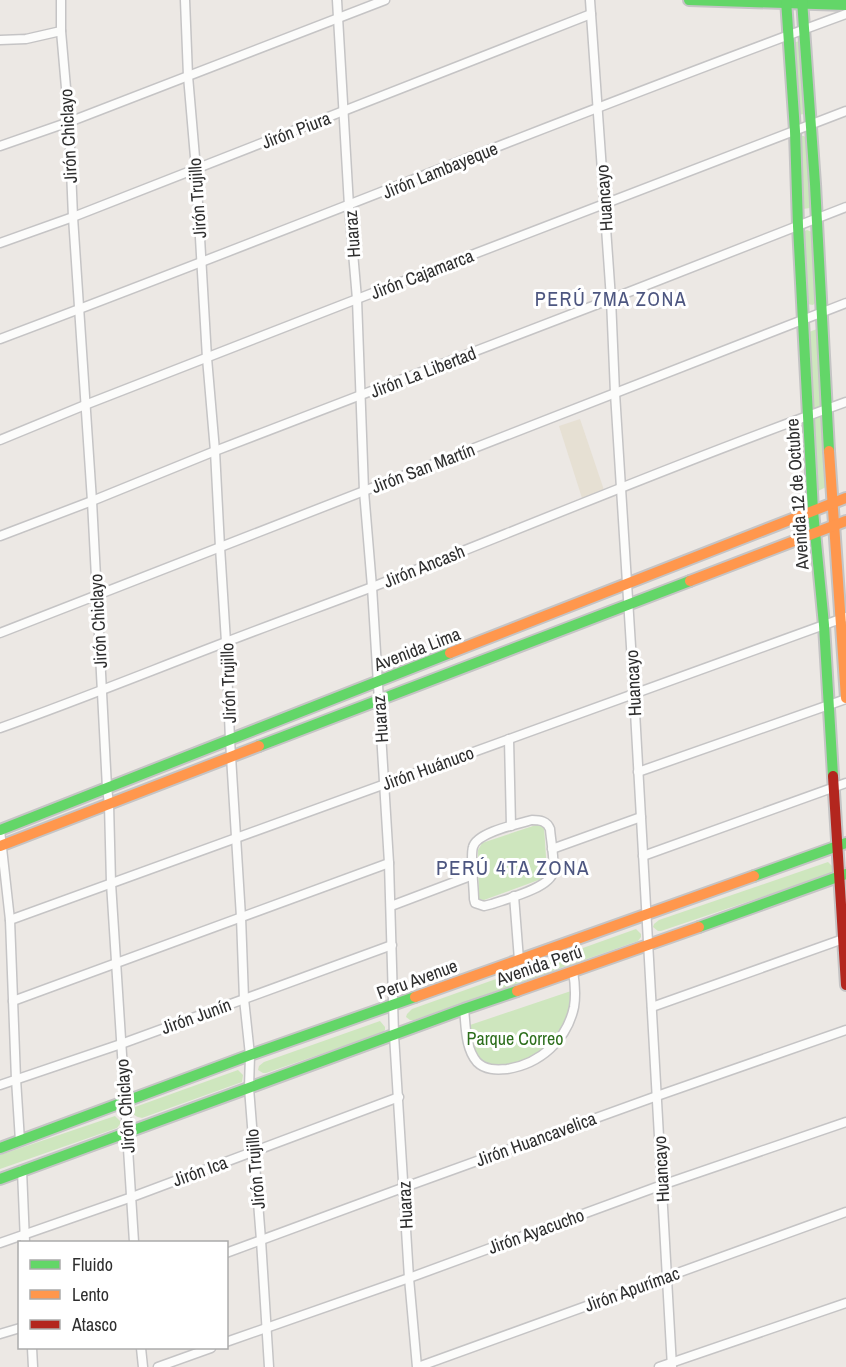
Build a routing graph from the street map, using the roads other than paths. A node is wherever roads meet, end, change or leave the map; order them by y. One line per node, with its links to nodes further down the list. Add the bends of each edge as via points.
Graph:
1 (61, 0): 14 (street, Jirón Chiclayo)
2 (185, 0): 17 (street, Jirón Trujillo)
3 (337, 0): 12 (street, Huaraz)
4 (385, 0): 12 (street)
5 (590, 0): 10 (street, Huancayo)
6 (689, 0): 7 (main road)
7 (786, 2): 8 (main road); 15 (main road, Avenida 12 de Octubre)
8 (802, 2): 9 (main road); 13 (main road, Avenida 12 de Octubre)
9 (846, 5)
10 (591, 14): 18 (street, Huancayo); 19 (street, Jirón Piura)
11 (846, 14): 13 (street, Jirón Lambayeque)
12 (338, 18): 17 (street); 19 (street, Huaraz)
13 (804, 30): 15 (street, Jirón Lambayeque); 22 (main road, Avenida 12 de Octubre)
14 (61, 31): 16 (street); 21 (street, Jirón Chiclayo)
15 (788, 36): 18 (street, Jirón Lambayeque); 23 (main road, Avenida 12 de Octubre)
16 (0, 40)
17 (188, 76): 21 (street); 25 (street, Jirón Trujillo)
18 (598, 107): 26 (street, Huancayo); 27 (street, Jirón Lambayeque)
19 (344, 111): 25 (street, Jirón Piura); 27 (street, Huaraz)
20 (846, 111): 22 (street, Jirón Cajamarca)
21 (69, 122): 24 (street); 29 (street, Jirón Chiclayo)
22 (811, 125): 23 (street, Jirón Cajamarca); 30 (main road, Avenida 12 de Octubre)
23 (795, 131): 26 (street, Jirón Cajamarca); 31 (main road, Avenida 12 de Octubre)
24 (0, 146)
25 (196, 169): 29 (street, Jirón Piura); 33 (street, Jirón Trujillo)
26 (604, 204): 34 (street, Jirón Cajamarca); 35 (street, Huancayo)
27 (349, 206): 33 (street, Jirón Lambayeque); 34 (street, Huaraz)
28 (846, 207): 30 (street, Jirón La Libertad)
29 (73, 217): 32 (street, Jirón Piura); 37 (street, Jirón Chiclayo)
30 (816, 219): 31 (street, Jirón La Libertad); 38 (main road, Avenida 12 de Octubre)
31 (798, 226): 35 (street, Jirón La Libertad); 39 (main road, Avenida 12 de Octubre)
32 (0, 243)
33 (201, 263): 37 (street, Jirón Lambayeque); 41 (street, Jirón Trujillo)
34 (357, 299): 41 (street, Jirón Cajamarca); 43 (street, Huaraz)
35 (611, 300): 42 (street, Huancayo); 43 (street, Jirón La Libertad)
36 (846, 303): 38 (street, Jirón San Martín)
37 (80, 309): 40 (street, Jirón Lambayeque); 45 (street, Jirón Chiclayo)
38 (821, 313): 39 (street, Jirón San Martín); 46 (main road, Avenida 12 de Octubre)
39 (803, 320): 42 (street, Jirón San Martín); 47 (main road, Avenida 12 de Octubre)
40 (0, 339)
41 (207, 358): 45 (street, Jirón Cajamarca); 49 (street, Jirón Trujillo)
42 (615, 393): 50 (street, Huancayo); 51 (street, Jirón San Martín)
43 (361, 396): 49 (street, Jirón La Libertad); 51 (street, Huaraz)
44 (846, 402): 46 (street, Jirón Ancash)
45 (85, 405): 48 (street, Jirón Cajamarca); 53 (street, Jirón Chiclayo)
46 (827, 408): 47 (street, Jirón Ancash); 54 (main road, Avenida 12 de Octubre)
47 (809, 414): 50 (street, Jirón Ancash); 55 (main road, Avenida 12 de Octubre)
48 (0, 440)
49 (215, 451): 53 (street, Jirón La Libertad); 60 (street, Jirón Trujillo)
50 (621, 488): 61 (street, Huancayo); 62 (street, Jirón Ancash)
51 (364, 491): 60 (street, Jirón San Martín); 62 (street, Huaraz)
52 (846, 498): 54 (main road, Avenida Lima)
53 (92, 501): 59 (street, Jirón La Libertad); 63 (street, Jirón Chiclayo)
54 (832, 504): 55 (main road, Avenida Lima); 57 (main road, Avenida 12 de Octubre)
55 (813, 511): 58 (main road, Avenida 12 de Octubre); 61 (main road, Avenida Lima)
56 (846, 521): 57 (main road, Avenida Lima)
57 (834, 526): 58 (main road, Avenida Lima); 65 (main road, Avenida 12 de Octubre)
58 (815, 533): 64 (main road, Avenida Lima); 66 (main road, Avenida 12 de Octubre)
59 (0, 536)
60 (220, 547): 63 (street, Jirón San Martín); 68 (street, Jirón Trujillo)
61 (627, 585): 64 (street, Huancayo); 69 (main road, Avenida Lima)
62 (372, 587): 68 (street, Jirón Ancash); 69 (street, Huaraz)
63 (96, 595): 67 (street, Jirón San Martín); 70 (street, Jirón Chiclayo)
64 (628, 605): 71 (street, Huancayo); 73 (main road, Avenida Lima)
65 (844, 618): 66 (street, Jirón Huánuco); 72 (main road, Avenida 12 de Octubre)
66 (825, 625): 71 (street, Jirón Huánuco); 74 (main road, Avenida 12 de Octubre)
67 (0, 633)
68 (226, 642): 70 (street, Jirón Ancash); 77 (street, Jirón Trujillo)
69 (377, 682): 73 (street, Huaraz); 77 (main road, Avenida Lima)
70 (101, 691): 75 (street, Jirón Ancash); 83 (street, Jirón Chiclayo)
71 (634, 694): 76 (street, Jirón Huánuco); 79 (street, Huancayo)
72 (846, 698): 74 (street)
73 (379, 700): 78 (main road, Avenida Lima); 81 (street, Huaraz)
74 (829, 705): 79 (street); 82 (main road, Avenida 12 de Octubre)
75 (0, 728)
76 (509, 739): 81 (street, Jirón Huánuco); 87 (street)
77 (230, 740): 78 (street, Jirón Trujillo); 83 (main road, Avenida Lima)
78 (231, 757): 84 (main road, Avenida Lima); 89 (street, Jirón Trujillo)
79 (638, 772): 85 (street, Huancayo)
80 (846, 783): 82 (street)
81 (384, 784): 89 (street, Jirón Huánuco); 94 (street, Huaraz)
82 (834, 787): 90 (main road, Avenida 12 de Octubre, via 837,831); 93 (street)
83 (107, 788): 84 (street, Jirón Chiclayo); 88 (main road, Avenida Lima)
84 (109, 804): 91 (main road, Avenida Lima); 97 (street, Jirón Chiclayo)
85 (641, 817): 92 (street); 93 (street, Huancayo)
86 (0, 821): 88 (main road)
87 (511, 826): 92 (street, via 532,820 546,822); 95 (street, via 474,843)
88 (0, 830): 91 (street)
89 (236, 838): 97 (street, Jirón Huánuco); 101 (street, Jirón Trujillo)
90 (842, 844): 96 (main road, Avenida 12 de Octubre); 100 (main road, Peru Avenue)
91 (1, 845): 102 (street)
92 (552, 849): 98 (street, via 550,879)
93 (643, 856): 100 (street, Huancayo)
94 (389, 863): 99 (street, Huaraz); 101 (street)
95 (473, 875): 98 (street, via 475,903 488,905); 99 (street)
96 (843, 875): 103 (main road, Avenida 12 de Octubre); 105 (main road, Avenida Perú)
97 (111, 883): 102 (street, Jirón Huánuco); 107 (street, Jirón Chiclayo)
98 (514, 896): 106 (street)
99 (391, 906): 104 (street, Huaraz)
100 (646, 914): 105 (street, Huancayo); 106 (main road, Peru Avenue)
101 (241, 917): 107 (street); 110 (street, Jirón Trujillo)
102 (10, 920): 111 (street)
103 (845, 938): 109 (main road, Avenida 12 de Octubre); 113 (street)
104 (392, 945): 110 (street, Jirón Junín); 112 (street, Huaraz)
105 (648, 946): 108 (main road, Avenida Perú); 113 (street, Huancayo)
106 (519, 960): 112 (main road, Peru Avenue)
107 (117, 963): 111 (street); 117 (street, Jirón Chiclayo)
108 (573, 971): 114 (main road, Avenida Perú); 114 (street, via 573,1008 566,1029 550,1049 518,1067 492,1070 477,1061 469,1044)
109 (846, 985)
110 (244, 999): 117 (street, Jirón Junín); 118 (street, Jirón Trujillo)
111 (13, 1001): 119 (street)
112 (394, 1005): 116 (street, Huaraz); 118 (main road, Peru Avenue)
113 (652, 1007): 122 (street, Huancayo)
114 (464, 1009): 116 (main road, Avenida Perú)
115 (846, 1030): 122 (street, Jirón Huancavelica)
116 (394, 1035): 121 (main road, Avenida Perú); 123 (street, Huaraz)
117 (121, 1044): 119 (street, Jirón Junín); 124 (street, Jirón Chiclayo)
118 (250, 1055): 121 (street, Jirón Trujillo); 124 (main road, Peru Avenue)
119 (16, 1079): 120 (street, Jirón Junín); 127 (street)
120 (0, 1085)
121 (249, 1088): 126 (main road); 129 (street, Jirón Trujillo)
122 (657, 1096): 132 (street, Huancayo); 133 (street, Jirón Huancavelica)
123 (399, 1097): 129 (street, Jirón Ica); 133 (street, Huaraz)
124 (124, 1102): 126 (street, Jirón Chiclayo); 127 (main road, Peru Avenue)
125 (846, 1122): 132 (street, Jirón Ayacucho)
126 (127, 1132): 130 (main road); 134 (street, Jirón Chiclayo)
127 (20, 1141): 128 (main road, Peru Avenue)
128 (0, 1148)
129 (254, 1152): 134 (street, Jirón Ica); 137 (street, Jirón Trujillo)
130 (22, 1170): 131 (main road); 136 (street)
131 (0, 1179)
132 (662, 1185): 141 (street, Huancayo); 142 (street, Jirón Ayacucho)
133 (405, 1187): 137 (street, Jirón Huancavelica); 142 (street, Huaraz)
134 (132, 1197): 136 (street, Jirón Ica); 138 (street, Jirón Chiclayo)
135 (846, 1212): 141 (street, Jirón Apurímac)
136 (25, 1238): 139 (street, Jirón Ica)
137 (261, 1240): 140 (street, Jirón Huancavelica); 144 (street, Jirón Trujillo)
138 (134, 1241)
139 (0, 1243)
140 (228, 1252)
141 (667, 1276): 151 (street, Huancayo); 156 (street, Jirón Apurímac)
142 (409, 1278): 144 (street, Jirón Ayacucho); 156 (street, Huaraz)
143 (846, 1303): 151 (street)
144 (266, 1328): 147 (street, Jirón Ayacucho); 155 (street, Jirón Trujillo)
145 (18, 1329): 146 (street)
146 (0, 1334)
147 (228, 1341)
148 (32, 1349): 152 (street)
149 (141, 1349): 153 (street)
150 (206, 1349): 154 (street)
151 (672, 1365): 157 (street)
152 (33, 1367)
153 (143, 1367)
154 (158, 1367)
155 (268, 1367)
156 (418, 1367)
157 (659, 1367)

